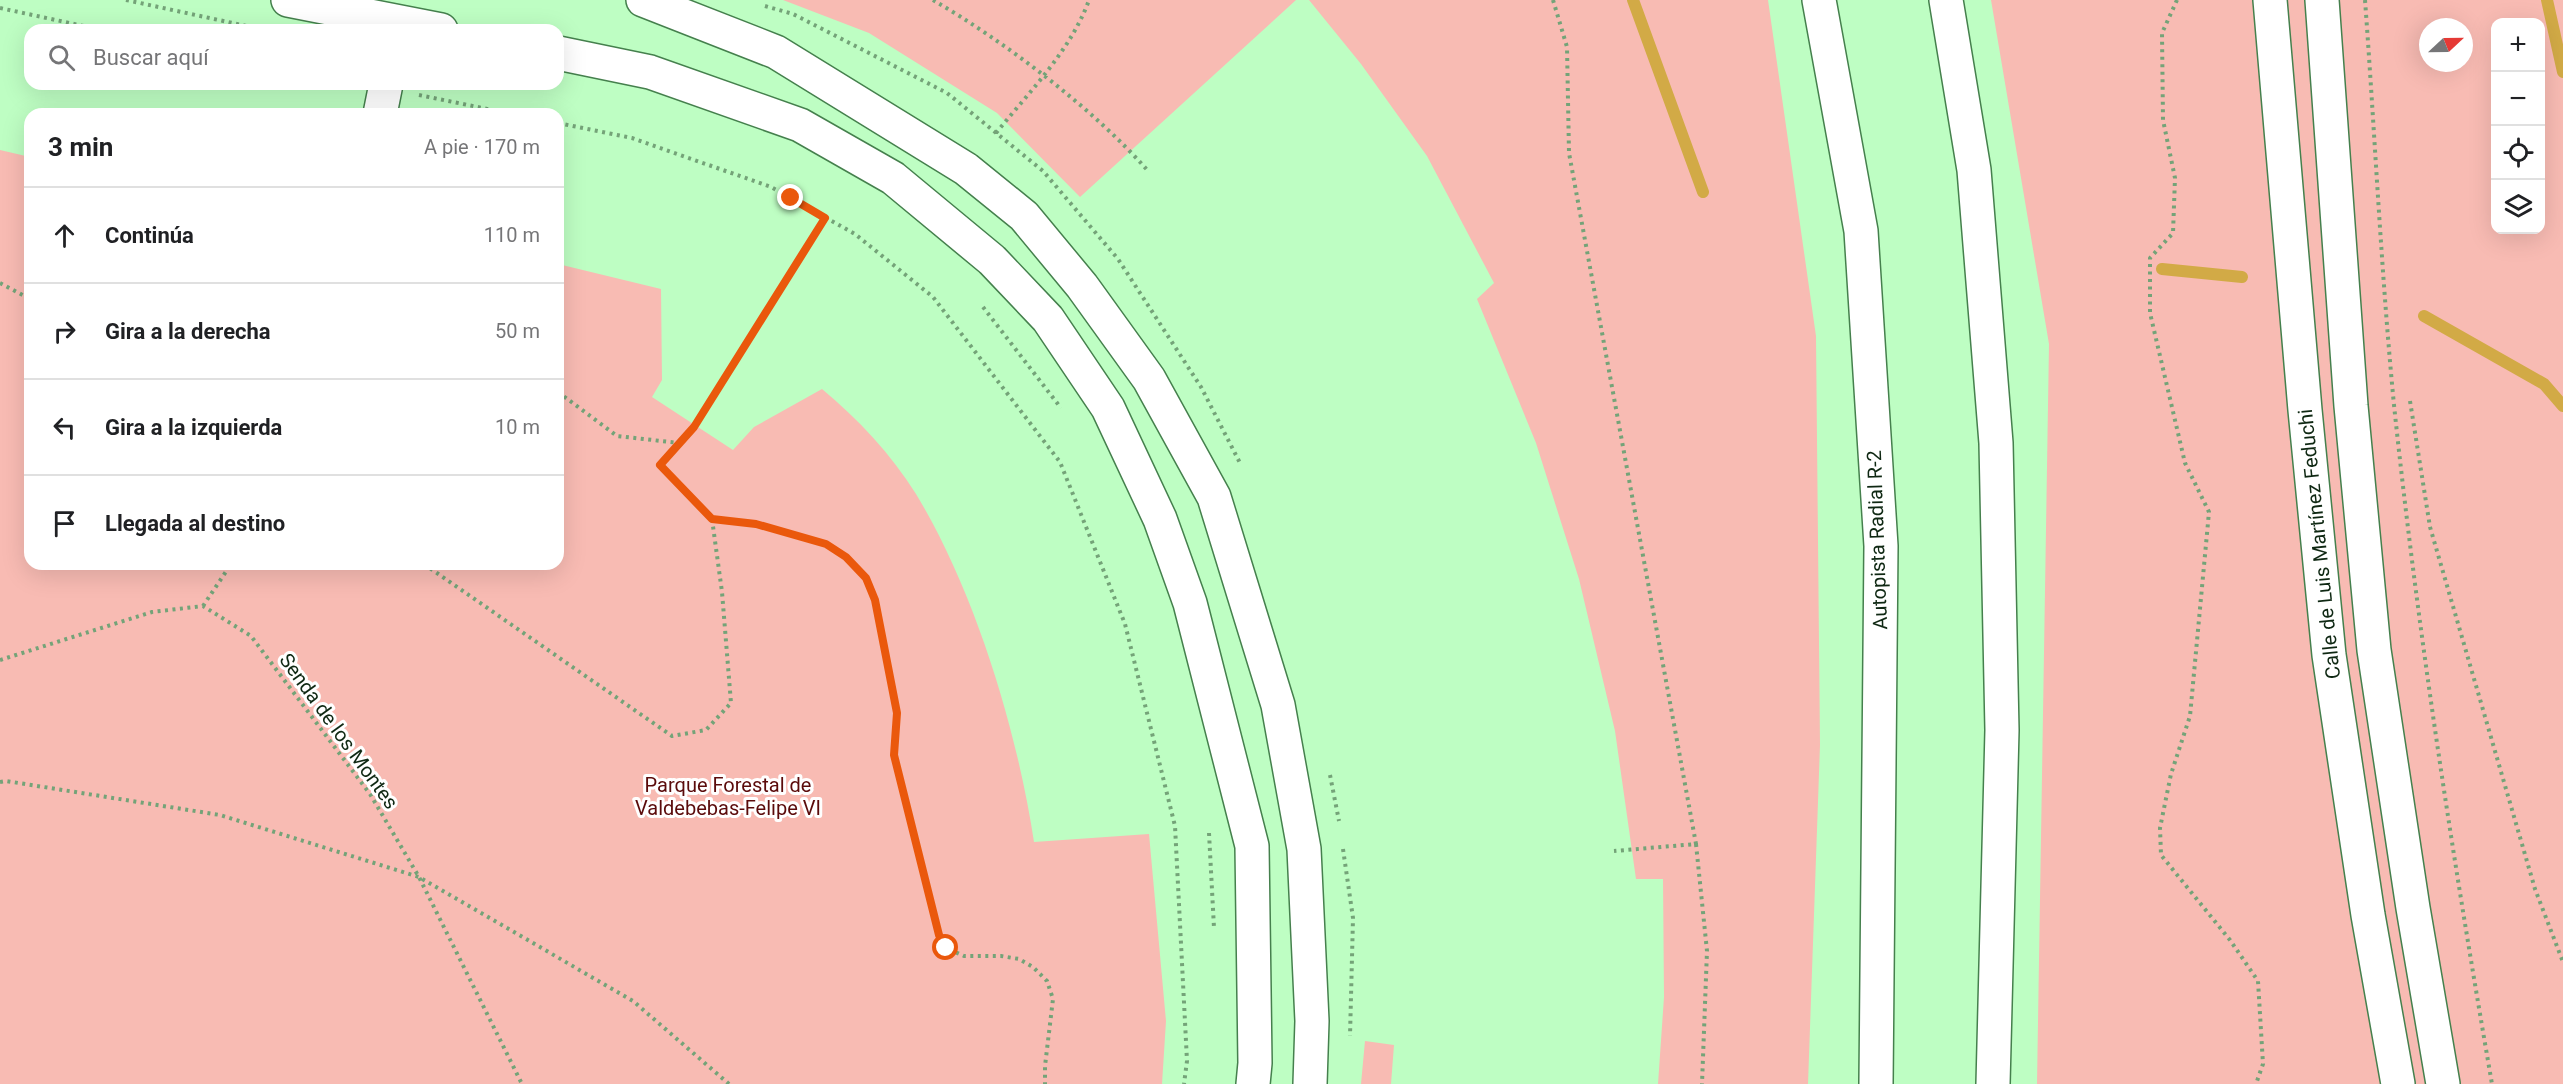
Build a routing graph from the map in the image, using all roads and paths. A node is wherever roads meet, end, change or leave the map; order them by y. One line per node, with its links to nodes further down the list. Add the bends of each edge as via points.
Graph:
1 (126, 0): 17 (path)
2 (288, 0): 18 (main road)
3 (643, 0): 51 (main road, via 776,52 966,169 1024,216 1082,286 1149,380 1214,497 1278,705 1304,849 1312,1022)
4 (933, 0): 15 (path)
5 (946, 0): 15 (path)
6 (1089, 0): 20 (path, via 1081,24)
7 (1553, 0): 41 (path, via 1567,47 1569,153)
8 (1819, 0): 53 (main road, Autopista Radial R-2, via 1862,231 1881,546)
9 (1946, 0): 54 (main road, via 1974,170 1996,443 2002,730)
10 (2177, 0): 55 (path, via 2162,33 2163,120 2175,178 2173,233 2150,258 2150,313 2185,463 2209,512 2190,716 2160,828 2161,855 2258,981 2263,1064)
11 (2270, 0): 56 (main road, Calle de Luis Martínez Feduchi, via 2329,655)
12 (2322, 0): 57 (main road, via 2351,406 2374,650)
13 (2365, 0): 58 (path, via 2394,403 2421,633)
14 (0, 8): 16 (path)
15 (946, 8): 20 (path)
16 (74, 24)
17 (237, 24)
18 (389, 24)
19 (564, 54): 50 (main road, via 650,72 800,125 893,178 992,260 1048,319 1108,408 1160,519 1190,603 1252,846)
20 (1043, 75): 24 (path); 25 (path, via 1132,152)
21 (384, 96): 22 (path)
22 (469, 108)
23 (564, 124): 26 (path, via 632,138 771,187)
24 (996, 133)
25 (1149, 172)
26 (825, 218): 33 (path, via 694,427); 49 (path, via 855,234 933,297 1060,462 1125,624 1175,826 1187,1061)
27 (0, 284): 28 (path)
28 (24, 296)
29 (978, 301): 32 (path)
30 (564, 396): 33 (path, via 617,436)
31 (2410, 401): 45 (path, via 2430,526 2535,889)
32 (1062, 409)
33 (680, 443): 34 (path, via 660,465)
34 (712, 519): 36 (path, via 731,703 706,730 672,736); 48 (path, via 756,524 826,544 846,557 866,578 875,600 897,713 894,755 939,935 946,948 963,956 1019,959 1047,981 1053,999)
35 (227, 570): 37 (path)
36 (433, 570)
37 (202, 606): 38 (path, via 152,612); 43 (path, Senda de los Montes, via 251,636 370,794)
38 (0, 660)
39 (0, 782): 43 (path, via 220,815)
40 (1209, 832): 44 (path)
41 (1696, 844): 42 (path); 52 (path, via 1707,951)
42 (1614, 851)
43 (419, 877): 46 (path, Senda de los Montes); 47 (path, via 633,1001)
44 (1215, 935)
45 (2563, 962)
46 (522, 1084)
47 (729, 1084)
48 (1045, 1084)
49 (1184, 1084)
50 (1253, 1084)
51 (1310, 1084)
52 (1702, 1084)
53 (1876, 1084)
54 (1993, 1084)
55 (2256, 1084)
56 (2398, 1084)
57 (2443, 1084)
58 (2492, 1084)

